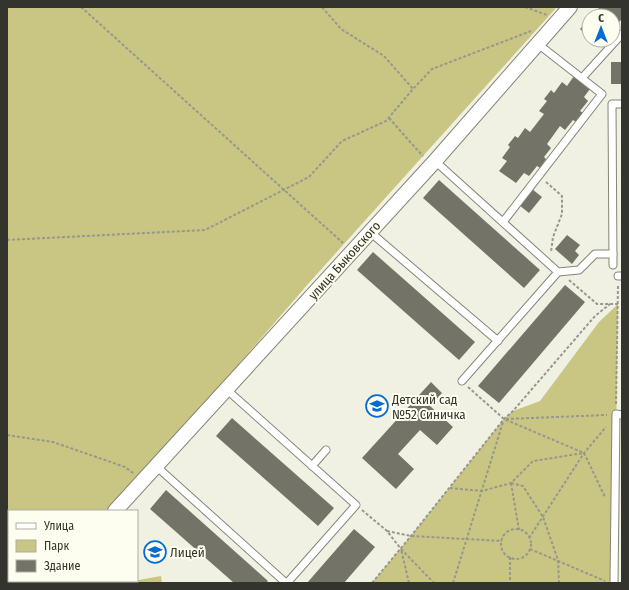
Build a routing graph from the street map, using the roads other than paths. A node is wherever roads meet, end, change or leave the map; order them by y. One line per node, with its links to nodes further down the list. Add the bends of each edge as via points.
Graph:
1 (570, 7): 3 (street, улица Быковского)
2 (622, 34): 4 (lane)
3 (538, 44): 4 (lane); 6 (street, улица Быковского)
4 (582, 78): 7 (lane, via 602,94)
5 (622, 104): 9 (lane, via 612,104)
6 (434, 163): 7 (lane); 8 (street, улица Быковского)
7 (503, 222): 11 (lane)
8 (370, 232): 12 (lane); 14 (street, улица Быковского)
9 (613, 254): 10 (lane); 11 (lane, via 595,254 579,270)
10 (613, 265)
11 (558, 272): 12 (lane)
12 (498, 341): 13 (lane)
13 (462, 381)
14 (226, 390): 17 (street, улица Быковского); 18 (lane)
15 (619, 414): 21 (lane)
16 (326, 450): 18 (lane)
17 (156, 466): 19 (street, улица Быковского); 20 (lane)
18 (312, 466): 20 (lane, via 356,505)
19 (116, 510)
20 (286, 583)
21 (614, 583)

